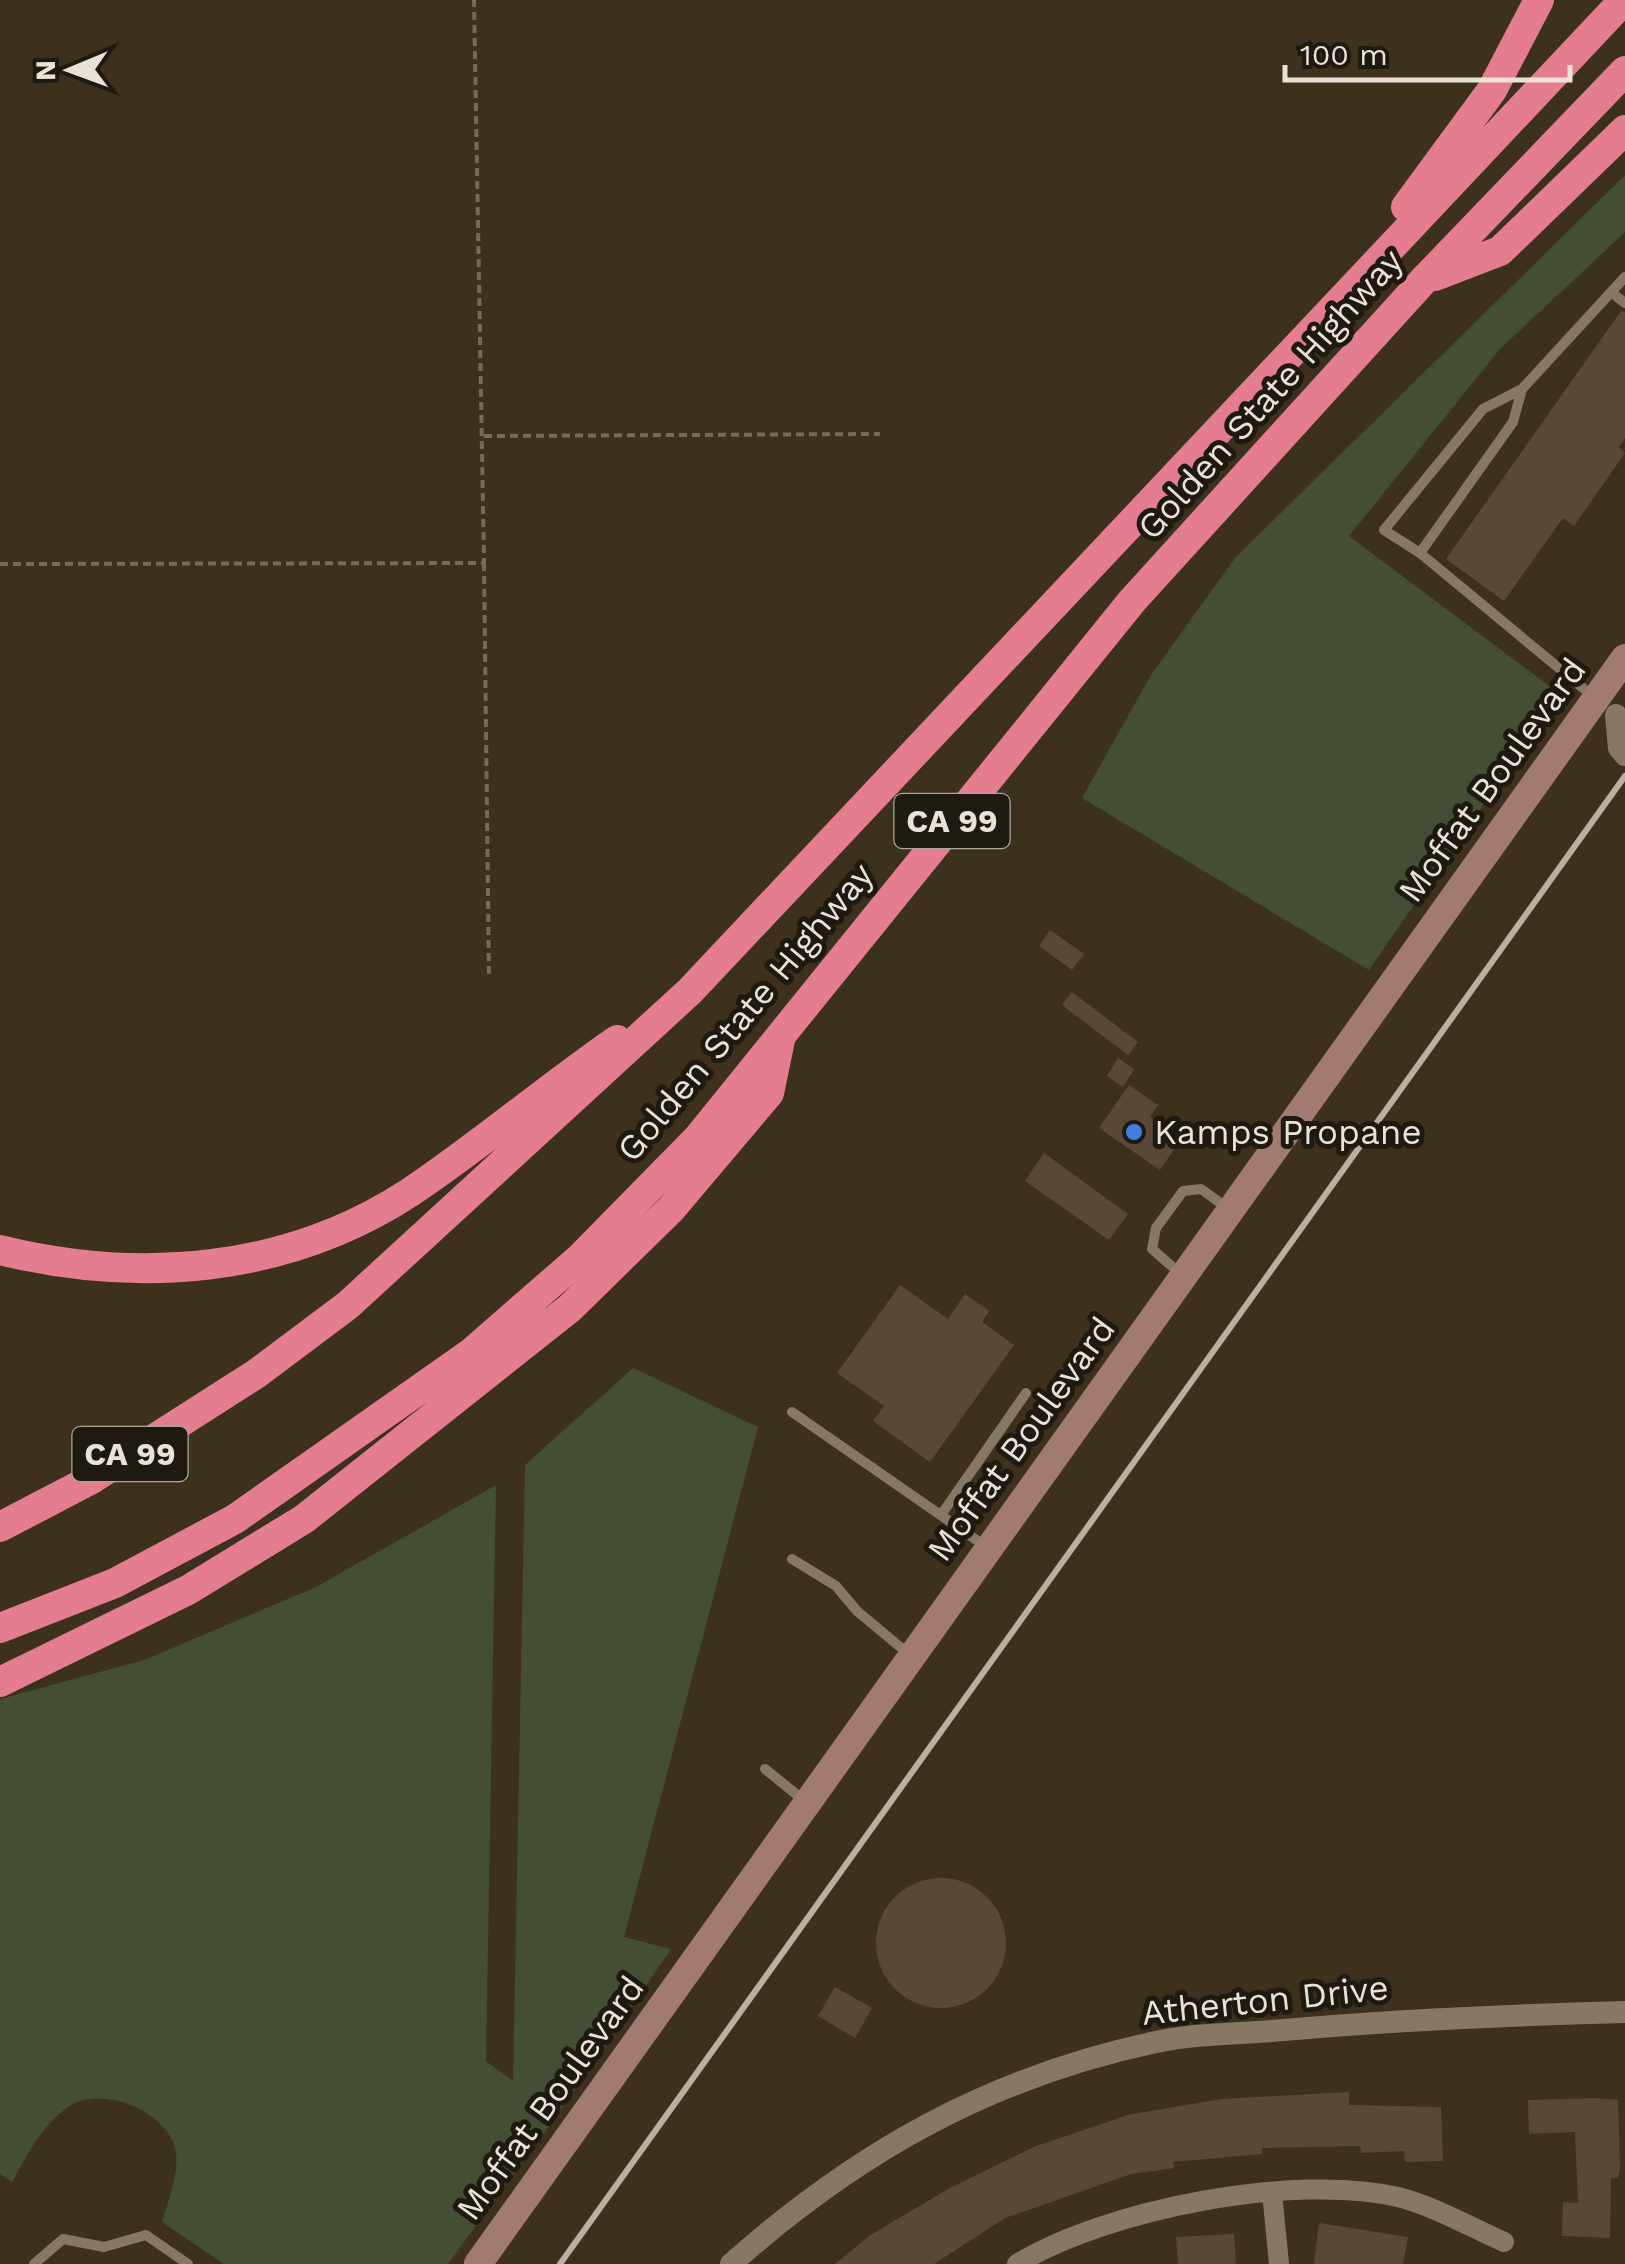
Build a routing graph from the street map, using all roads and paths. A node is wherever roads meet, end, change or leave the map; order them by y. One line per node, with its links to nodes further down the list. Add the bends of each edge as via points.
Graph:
1 (474, 0): 13 (path)
2 (1539, 0): 10 (highway, via 1492,90)
3 (1624, 0): 10 (highway, Golden State Highway / CA 99)
4 (1625, 71): 7 (highway, Golden State Highway / CA 99)
5 (1625, 130): 7 (highway, via 1500,250)
6 (1625, 278): 8 (lane)
7 (1422, 281): 22 (highway, Golden State Highway / CA 99, via 1132,601)
8 (1610, 292): 9 (lane); 11 (lane)
9 (1625, 303)
10 (1325, 318): 21 (highway, Golden State Highway / CA 99)
11 (1522, 389): 14 (lane, via 1513,422); 14 (lane, via 1483,409 1384,530)
12 (880, 434): 13 (path)
13 (484, 436): 15 (path)
14 (1420, 553): 18 (lane)
15 (484, 563): 16 (path); 20 (path)
16 (0, 564)
17 (1625, 658): 18 (main road, Moffat Boulevard)
18 (1612, 710): 19 (street); 23 (main road, Moffat Boulevard)
19 (1625, 755)
20 (489, 978)
21 (690, 990): 24 (highway, via 405,1196 338,1231 269,1255 155,1271 60,1264); 29 (highway, Golden State Highway / CA 99, via 348,1305 256,1374 90,1480)
22 (782, 1034): 32 (highway, Golden State Highway / CA 99, via 698,1138 580,1258 472,1353 235,1519 115,1583); 34 (highway, via 769,1093 671,1209 570,1308 304,1519 188,1590)
23 (1230, 1210): 25 (main road, Moffat Boulevard); 25 (lane, via 1193,1188 1183,1191 1156,1228 1152,1249)
24 (0, 1250)
25 (1183, 1276): 30 (main road, Moffat Boulevard)
26 (1026, 1393): 28 (lane)
27 (792, 1412): 28 (lane)
28 (940, 1516): 30 (lane)
29 (0, 1527)
30 (988, 1549): 33 (main road, Moffat Boulevard)
31 (792, 1559): 33 (lane, via 836,1586)
32 (0, 1628)
33 (912, 1656): 36 (main road, Moffat Boulevard)
34 (0, 1682)
35 (765, 1769): 36 (lane)
36 (807, 1803): 42 (main road, Moffat Boulevard)
37 (1625, 2012): 43 (street, Atherton Drive, via 1416,2018 1159,2041 1055,2069 968,2103 874,2154 802,2201)
38 (1272, 2192): 39 (street, via 1325,2188 1400,2198); 44 (street, via 1144,2216); 45 (street)
39 (1504, 2242)
40 (34, 2264): 41 (lane, via 63,2239 104,2246 146,2235)
41 (188, 2264)
42 (478, 2264)
43 (732, 2264)
44 (1017, 2264)
45 (1279, 2264)

